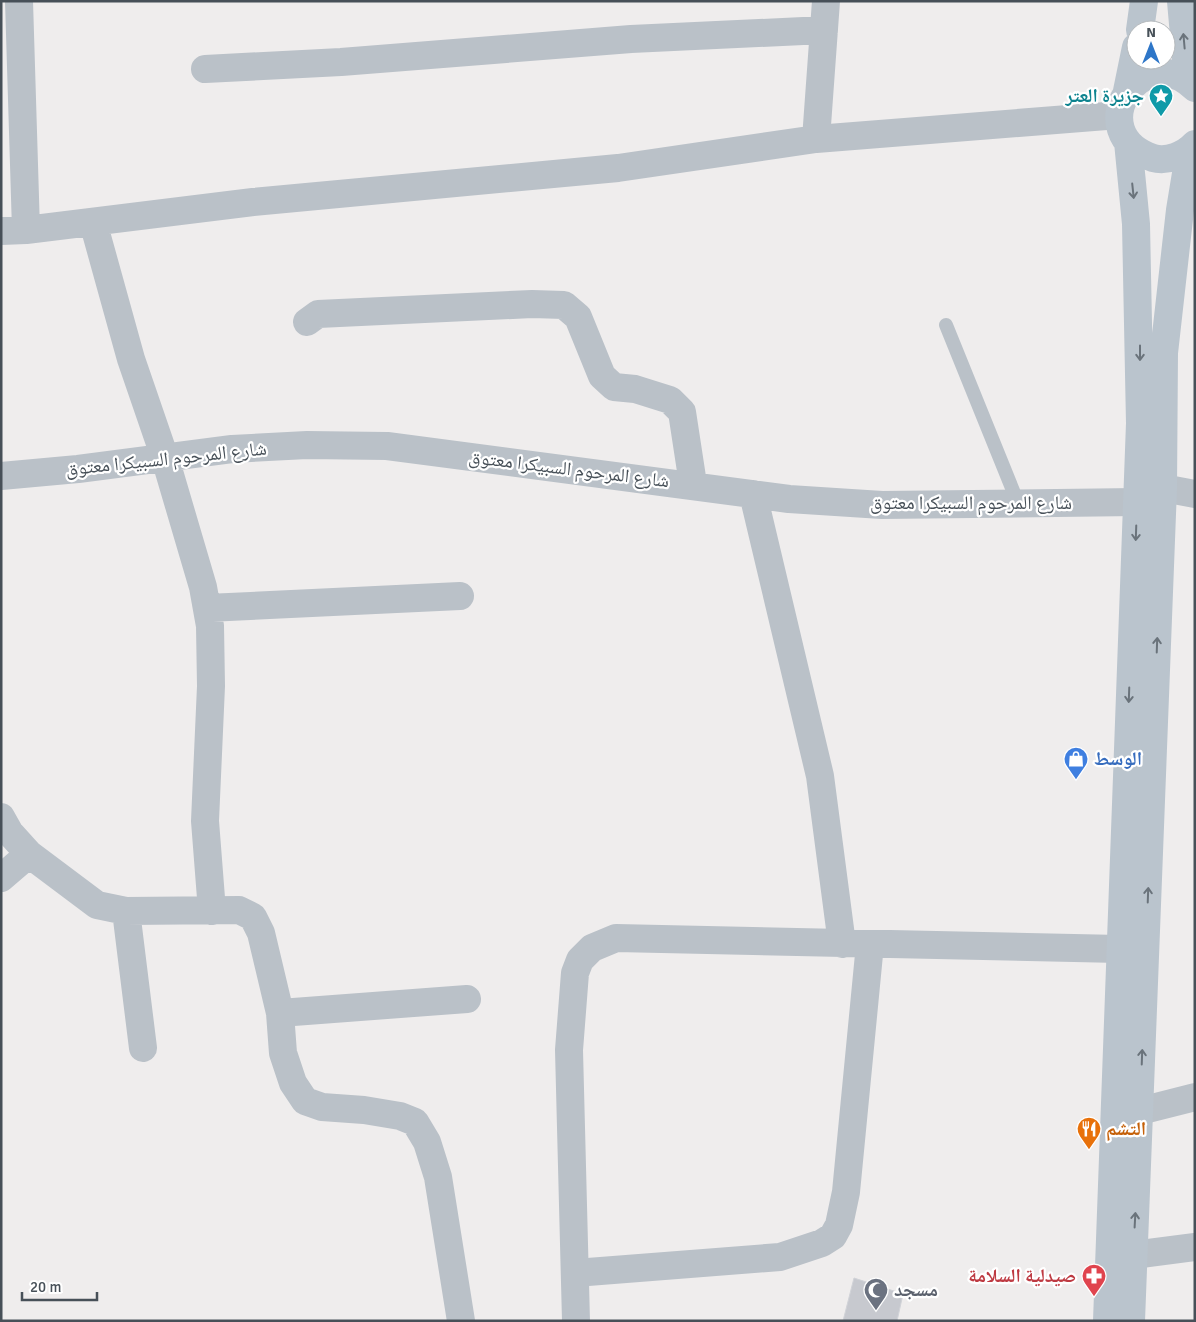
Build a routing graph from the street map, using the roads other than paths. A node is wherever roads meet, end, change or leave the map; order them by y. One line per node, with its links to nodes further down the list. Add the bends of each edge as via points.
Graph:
1 (19, 1): 15 (street)
2 (826, 1): 6 (street)
3 (1144, 1): 5 (main road)
4 (1181, 1): 9 (main road, one-way to 4)
5 (1141, 20)
6 (824, 30): 7 (street, via 631,39 342,62); 11 (street)
7 (205, 69)
8 (1131, 70): 10 (main road)
9 (1191, 85): 10 (main road, via 1172,74 1155,74 1139,80)
10 (1123, 103): 11 (street); 12 (main road, via 1121,130)
11 (816, 139): 14 (street, via 618,168 253,202)
12 (1128, 142): 13 (main road, via 1141,154 1158,159 1175,157); 24 (main road, one-way to 24, via 1140,319)
13 (1193, 146): 21 (main road, via 1180,210 1164,353)
14 (94, 222): 15 (street); 18 (street, via 132,359)
15 (14, 230)
16 (307, 322): 20 (street, via 318,314 564,305 578,317 602,376 614,387 634,389 670,400 682,412)
17 (946, 325): 25 (lane)
18 (164, 458): 19 (street, شارع المرحوم السبيكرا معتوق); 20 (street, شارع المرحوم السبيكرا معتوق, via 260,448 387,446); 27 (street)
19 (1, 476)
20 (693, 484): 22 (street, شارع المرحوم السبيكرا معتوق)
21 (1163, 488): 23 (street); 40 (main road, one-way to 21)
22 (753, 494): 25 (street, شارع المرحوم السبيكرا معتوق, via 882,505); 33 (street, via 820,776)
23 (1195, 494)
24 (1137, 502): 25 (street, شارع المرحوم السبيكرا معتوق); 35 (main road, one-way to 35)
25 (1018, 503)
26 (460, 596): 27 (street)
27 (207, 608): 31 (street, via 211,686 205,821)
28 (1, 816): 29 (street, via 10,833)
29 (29, 854): 30 (street); 32 (street, via 97,905)
30 (1, 878)
31 (212, 910): 32 (street); 37 (street, via 239,910 253,917 261,933)
32 (126, 911): 38 (street)
33 (842, 944): 34 (street); 43 (street, via 616,938 592,948 580,960 575,973 569,1050)
34 (870, 944): 35 (street); 43 (street, via 846,1192 839,1226 833,1236 780,1257)
35 (1120, 949): 46 (main road)
36 (467, 999): 37 (street)
37 (280, 1013): 44 (street, via 283,1053 293,1083 305,1101 322,1107 400,1116 415,1122 427,1142 438,1177)
38 (143, 1048)
39 (1195, 1097): 40 (street)
40 (1140, 1111): 42 (main road, one-way to 40)
41 (1195, 1247): 42 (street)
42 (1133, 1255): 47 (main road)
43 (575, 1273): 45 (street)
44 (461, 1321)
45 (576, 1321)
46 (1107, 1321)
47 (1131, 1321)

